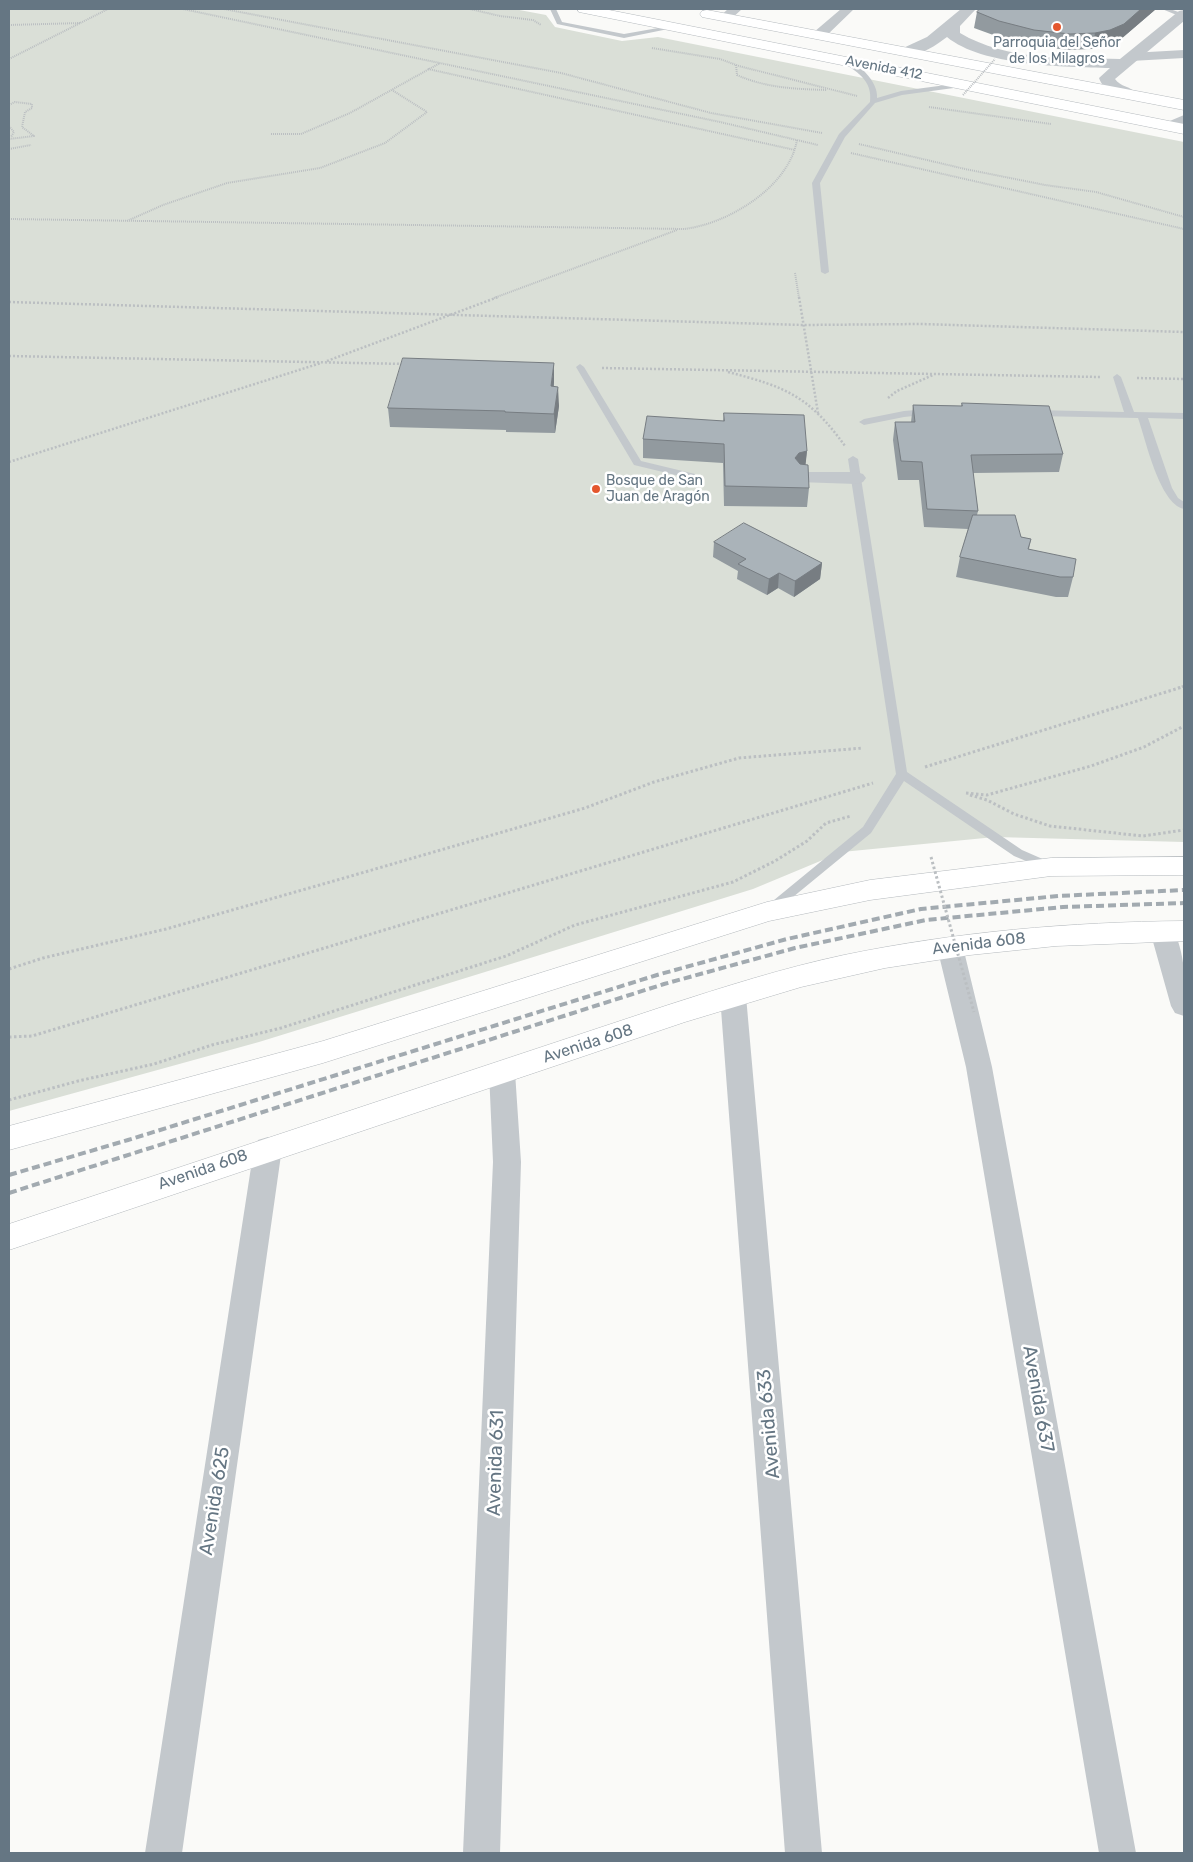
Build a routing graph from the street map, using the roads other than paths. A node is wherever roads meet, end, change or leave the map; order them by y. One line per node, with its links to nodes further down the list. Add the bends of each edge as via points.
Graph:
1 (553, 9): 10 (lane, via 559,23 624,36)
2 (584, 9): 10 (main road, Avenida 412)
3 (848, 9): 11 (street)
4 (970, 9): 9 (street)
5 (1165, 9): 8 (lane)
6 (689, 10): 7 (main road, Avenida 412)
7 (731, 13): 11 (main road, Avenida 412)
8 (1184, 15): 15 (street)
9 (953, 25): 12 (street, via 918,49); 15 (street, via 953,35 974,47 1052,62)
10 (675, 27): 14 (main road, Avenida 412)
11 (819, 35): 12 (main road, Avenida 412)
12 (906, 52): 17 (main road, Avenida 412)
13 (1184, 54): 15 (street)
14 (842, 60): 16 (main road, Avenida 412); 18 (lane, via 869,80 875,94)
15 (1127, 61): 17 (street, via 1107,78 1108,82)
16 (964, 90): 18 (lane, via 924,89); 21 (main road, Avenida 412)
17 (1129, 94): 19 (main road, Avenida 412)
18 (873, 102): 22 (lane, via 842,136 816,183)
19 (1184, 105)
20 (1184, 119): 21 (street)
21 (1177, 127)
22 (825, 272)
23 (580, 367): 32 (lane, via 637,463)
24 (1117, 377): 27 (lane)
25 (937, 412): 30 (lane)
26 (1024, 413): 27 (lane)
27 (1130, 415): 28 (lane)
28 (1142, 415): 29 (lane); 35 (lane, via 1167,488)
29 (1184, 416)
30 (864, 422)
31 (853, 459): 34 (lane)
32 (692, 476)
33 (805, 478): 34 (street)
34 (856, 478): 36 (lane)
35 (1184, 506)
36 (902, 774): 38 (lane, via 1018,853); 39 (lane, via 866,830)
37 (1184, 866): 38 (main road)
38 (1051, 867): 39 (main road, via 870,890)
39 (767, 912): 45 (main road, via 323,1052)
40 (1173, 931): 41 (main road, Avenida 608, via 1052,935); 43 (street)
41 (950, 947): 42 (main road, Avenida 608, via 843,966); 51 (street, Avenida 637, via 979,1067)
42 (733, 996): 44 (main road, Avenida 608); 50 (street, Avenida 633)
43 (1184, 1006)
44 (502, 1072): 46 (main road, Avenida 608); 49 (street, Avenida 631, via 507,1162)
45 (9, 1138)
46 (268, 1148): 47 (main road, Avenida 608); 48 (street, Avenida 625)
47 (9, 1237)
48 (162, 1853)
49 (481, 1853)
50 (804, 1853)
51 (1118, 1853)

